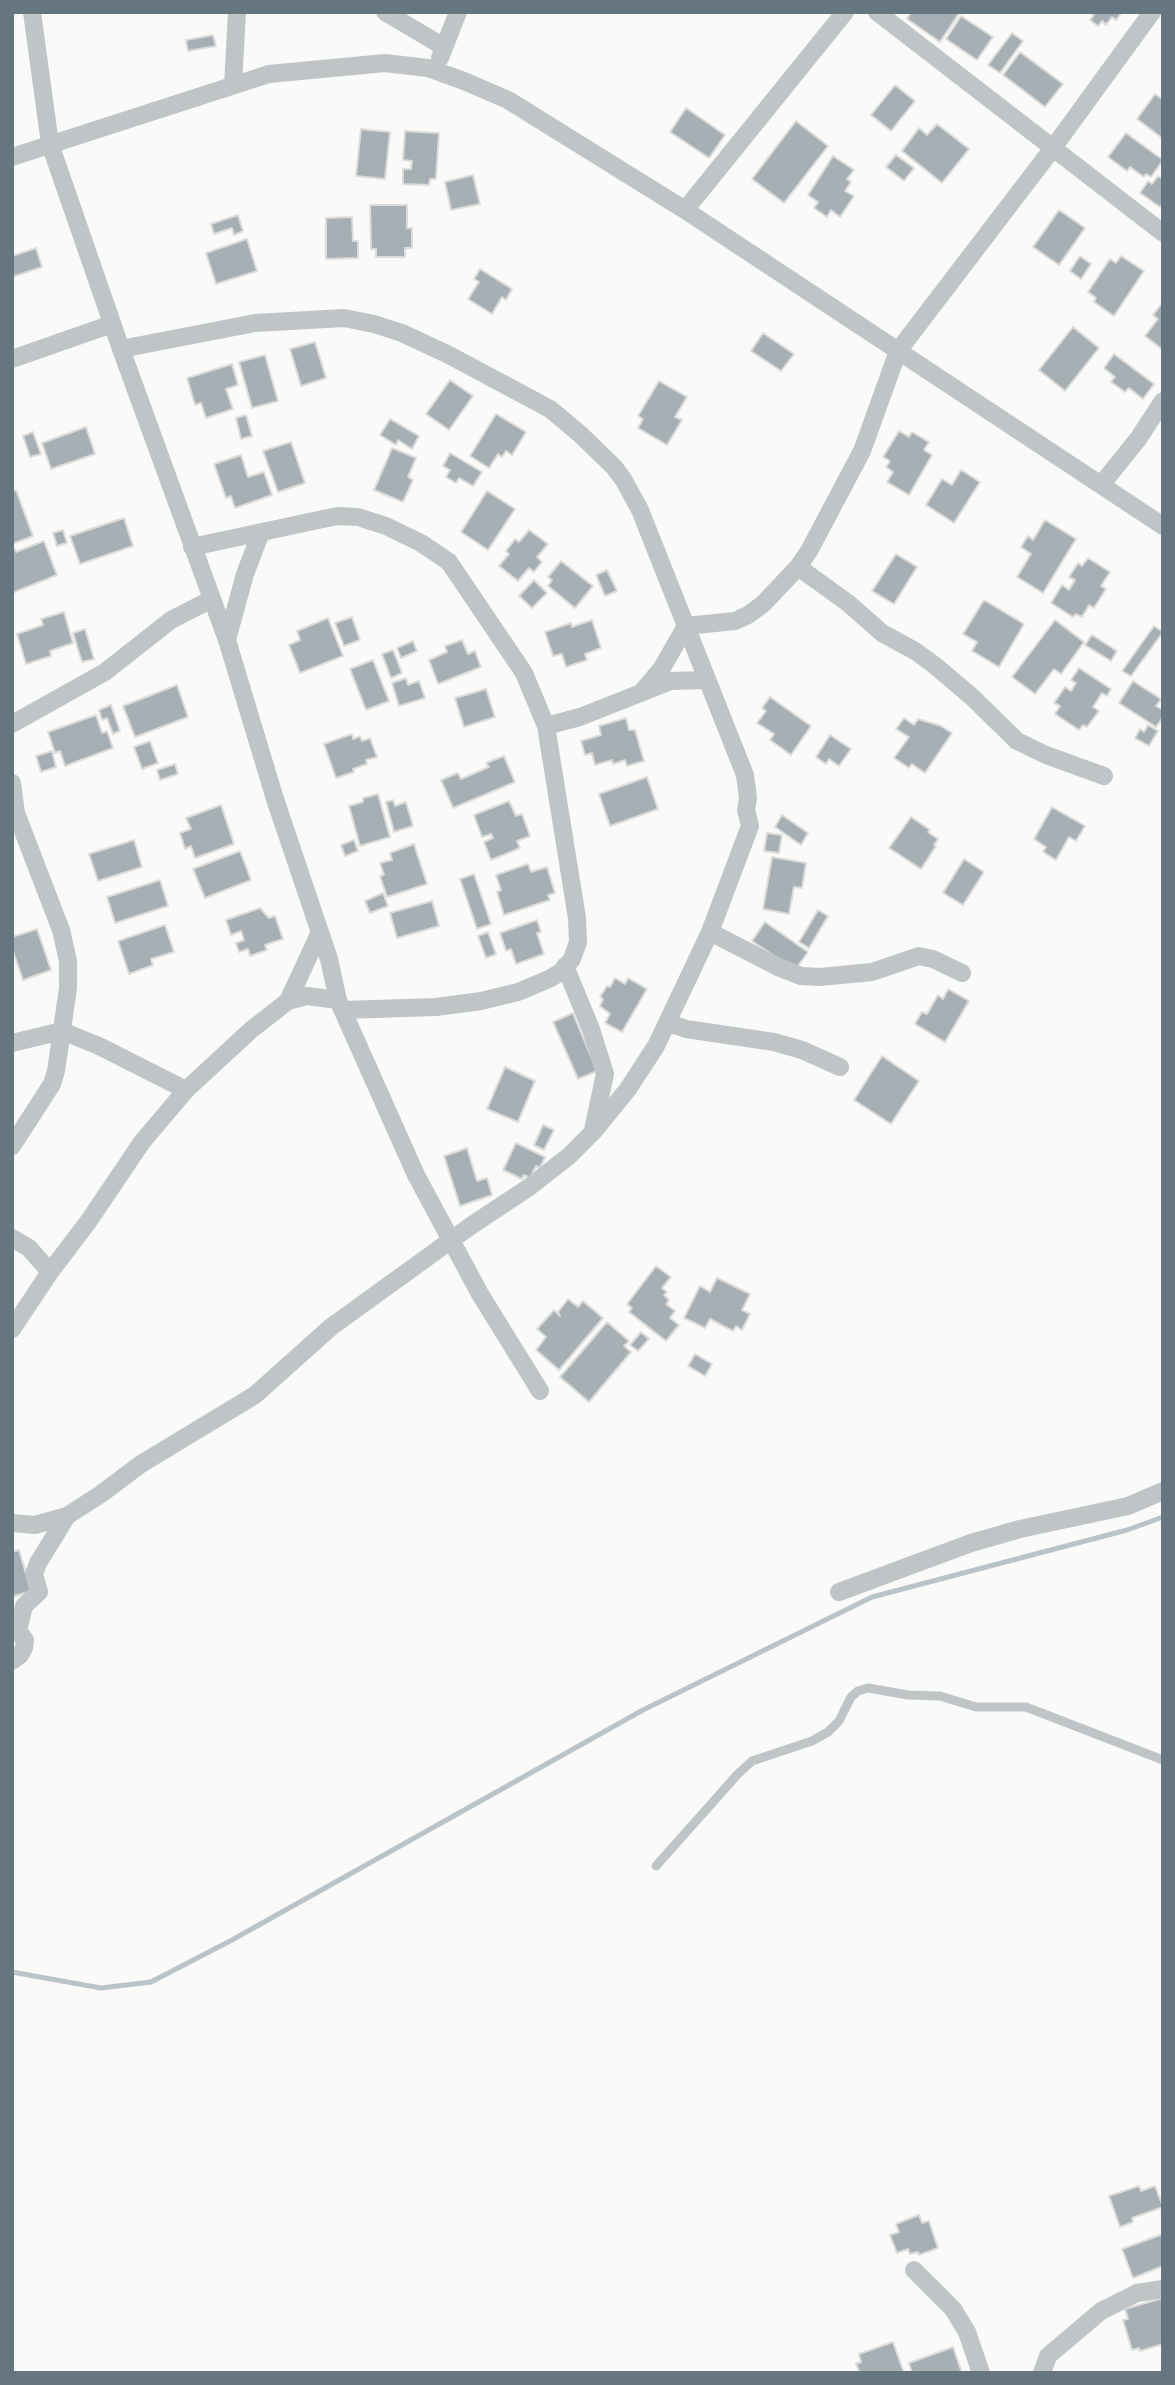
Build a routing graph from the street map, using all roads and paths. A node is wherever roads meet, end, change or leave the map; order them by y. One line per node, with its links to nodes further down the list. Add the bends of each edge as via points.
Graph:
1 (32, 12): 11 (street)
2 (237, 12): 10 (street)
3 (458, 12): 8 (street)
4 (845, 12): 14 (street)
5 (877, 12): 12 (street)
6 (1152, 12): 12 (street)
7 (388, 13): 8 (street)
8 (444, 47): 9 (street)
9 (434, 70): 10 (street, via 385,63 269,74); 14 (street, via 508,100)
10 (233, 85): 11 (street)
11 (50, 144): 13 (street); 16 (street)
12 (1053, 148): 15 (street); 18 (street)
13 (12, 157)
14 (685, 211): 18 (street)
15 (1163, 233)
16 (112, 324): 17 (street); 19 (street)
17 (121, 349): 24 (street); 27 (street, via 255,323 344,318 402,333 449,355 550,409 614,467 640,510)
18 (898, 351): 21 (street); 25 (street, via 862,451)
19 (12, 359)
20 (1163, 401): 21 (street)
21 (1101, 485): 22 (street)
22 (1163, 526)
23 (261, 532): 24 (street); 28 (street); 32 (street, via 310,520 358,517 436,551 449,562 524,673)
24 (192, 547): 26 (street)
25 (798, 566): 27 (street, via 748,615 735,621); 33 (street, via 881,634 923,656 1017,741)
26 (212, 599): 28 (street); 31 (street, via 171,620 105,672)
27 (686, 626): 29 (street); 30 (street)
28 (228, 640): 36 (street)
29 (706, 680): 30 (street, via 671,681); 37 (street, via 745,775 750,826)
30 (641, 693): 32 (street)
31 (12, 724)
32 (547, 726): 38 (street, via 577,918 576,951)
33 (1104, 776)
34 (12, 783): 35 (street)
35 (14, 813): 43 (street, via 66,946 68,988)
36 (320, 932): 40 (street); 41 (street)
37 (710, 932): 39 (street, via 801,976 866,973 919,956); 42 (street)
38 (565, 966): 41 (street, via 549,979 518,992 481,1001 436,1007); 47 (street, via 605,1074)
39 (962, 973)
40 (288, 1001): 41 (street, via 307,996); 46 (street)
41 (341, 1005): 50 (street, via 416,1175)
42 (668, 1023): 45 (street, via 774,1042); 47 (street, via 628,1089)
43 (62, 1031): 44 (street); 46 (street); 48 (street, via 52,1084)
44 (12, 1043)
45 (840, 1067)
46 (186, 1090): 51 (street, via 142,1142)
47 (593, 1132): 50 (street, via 528,1188)
48 (12, 1146)
49 (12, 1238): 51 (street, via 29,1248)
50 (451, 1240): 53 (street); 55 (street, via 318,1336 255,1395 141,1464)
51 (50, 1272): 52 (street)
52 (12, 1329)
53 (540, 1391)
54 (1163, 1491): 57 (street, via 1128,1506 971,1543)
55 (67, 1516): 56 (street, via 35,1525); 58 (street, via 38,1563 34,1574 39,1592 24,1606 18,1630 24,1648)
56 (12, 1523)
57 (839, 1592)
58 (12, 1661)
59 (1163, 1759): 60 (lane, via 1035,1709 976,1707 940,1696 868,1688 851,1697 828,1732 752,1761)
60 (656, 1866)
61 (914, 2270): 63 (street, via 953,2309 967,2332)
62 (1163, 2289): 64 (street, via 1137,2292 1101,2311 1048,2356)
63 (981, 2373)
64 (1042, 2373)

